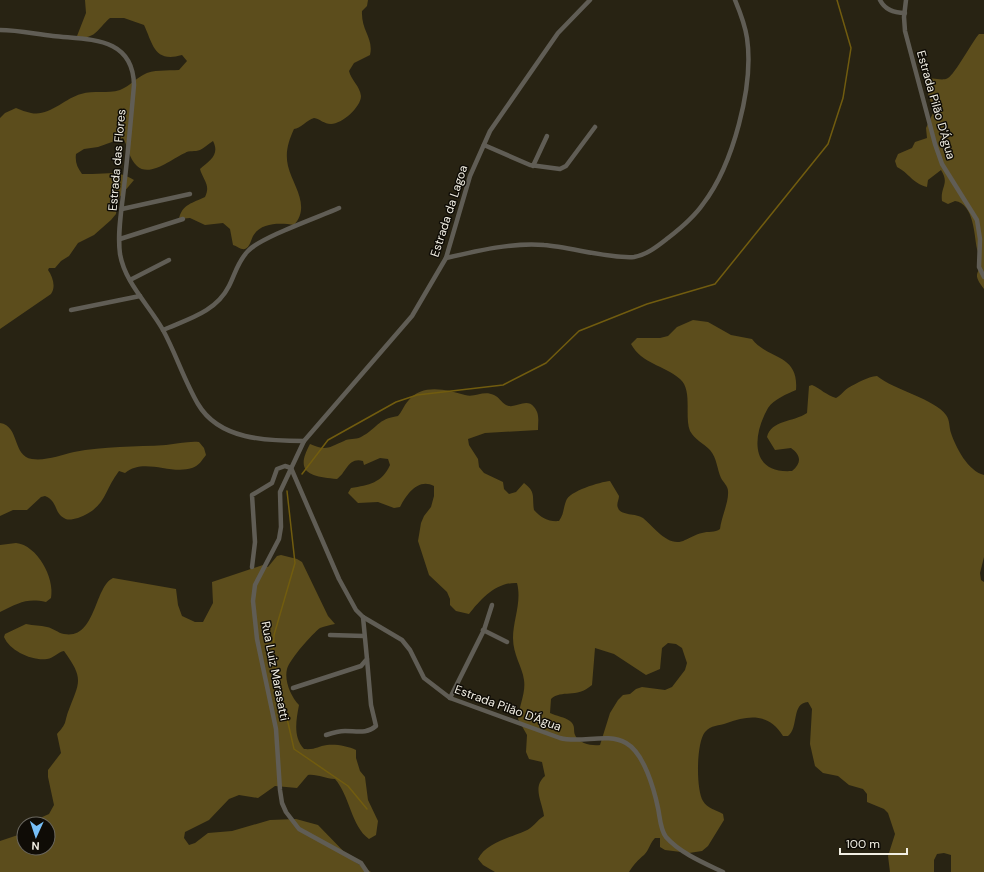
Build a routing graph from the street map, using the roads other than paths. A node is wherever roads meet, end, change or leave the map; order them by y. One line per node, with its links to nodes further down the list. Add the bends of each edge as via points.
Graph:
1 (590, 0): 9 (street, Estrada da Lagoa, via 558,33 506,107)
2 (736, 0): 16 (street, via 747,37 748,54 746,91 738,131 712,191 691,218 657,246 635,257 532,244 513,245)
3 (880, 0): 5 (street, via 887,9)
4 (906, 0): 5 (street, Estrada Pilão D'Água)
5 (905, 13): 18 (street, Estrada Pilão D'Água, via 905,30 935,144 942,164 977,220 980,239 979,267)
6 (0, 30): 13 (street, Estrada das Flores, via 105,42 117,48 130,61 134,72 134,85)
7 (595, 127): 10 (street, via 563,169)
8 (547, 136): 10 (street)
9 (484, 145): 10 (street); 16 (street, Estrada da Lagoa, via 464,195)
10 (533, 166)
11 (190, 194): 13 (street)
12 (339, 208): 22 (street, via 261,241 248,250 239,262 222,298 213,307)
13 (122, 209): 15 (street, Estrada das Flores)
14 (183, 219): 15 (street)
15 (120, 239): 19 (street, Estrada das Flores, via 123,266)
16 (446, 258): 23 (street, Estrada da Lagoa, via 412,316)
17 (169, 260): 19 (street)
18 (984, 277)
19 (130, 280): 20 (street, Estrada das Flores)
20 (140, 296): 21 (street); 22 (street, Estrada das Flores)
21 (72, 310)
22 (163, 330): 23 (street, Estrada das Flores, via 198,404 211,419 233,432 253,438)
23 (304, 441): 24 (street, Rua Luiz Marasatti)
24 (291, 468): 25 (street, via 285,466 277,469 272,482 252,495 255,542); 27 (street, Estrada Pilão D'Água, via 350,602); 36 (street, Rua Luiz Marasatti, via 280,492 280,534 255,585 253,601 257,639 276,729 280,792 286,812 299,829 361,863)
25 (252, 567)
26 (492, 605): 28 (street)
27 (363, 617): 30 (street); 34 (street, Estrada Pilão D'Água, via 402,640 424,678)
28 (483, 630): 31 (street); 34 (street)
29 (330, 635): 30 (street)
30 (364, 636): 32 (street)
31 (507, 642)
32 (367, 659): 33 (street, via 357,668); 35 (street, via 371,710 376,726 362,732 344,731)
33 (293, 688)
34 (450, 698): 37 (street, Estrada Pilão D'Água, via 560,738 609,738 628,744 643,763 650,780 666,837 688,854)
35 (326, 735)
36 (367, 872)
37 (723, 872)

